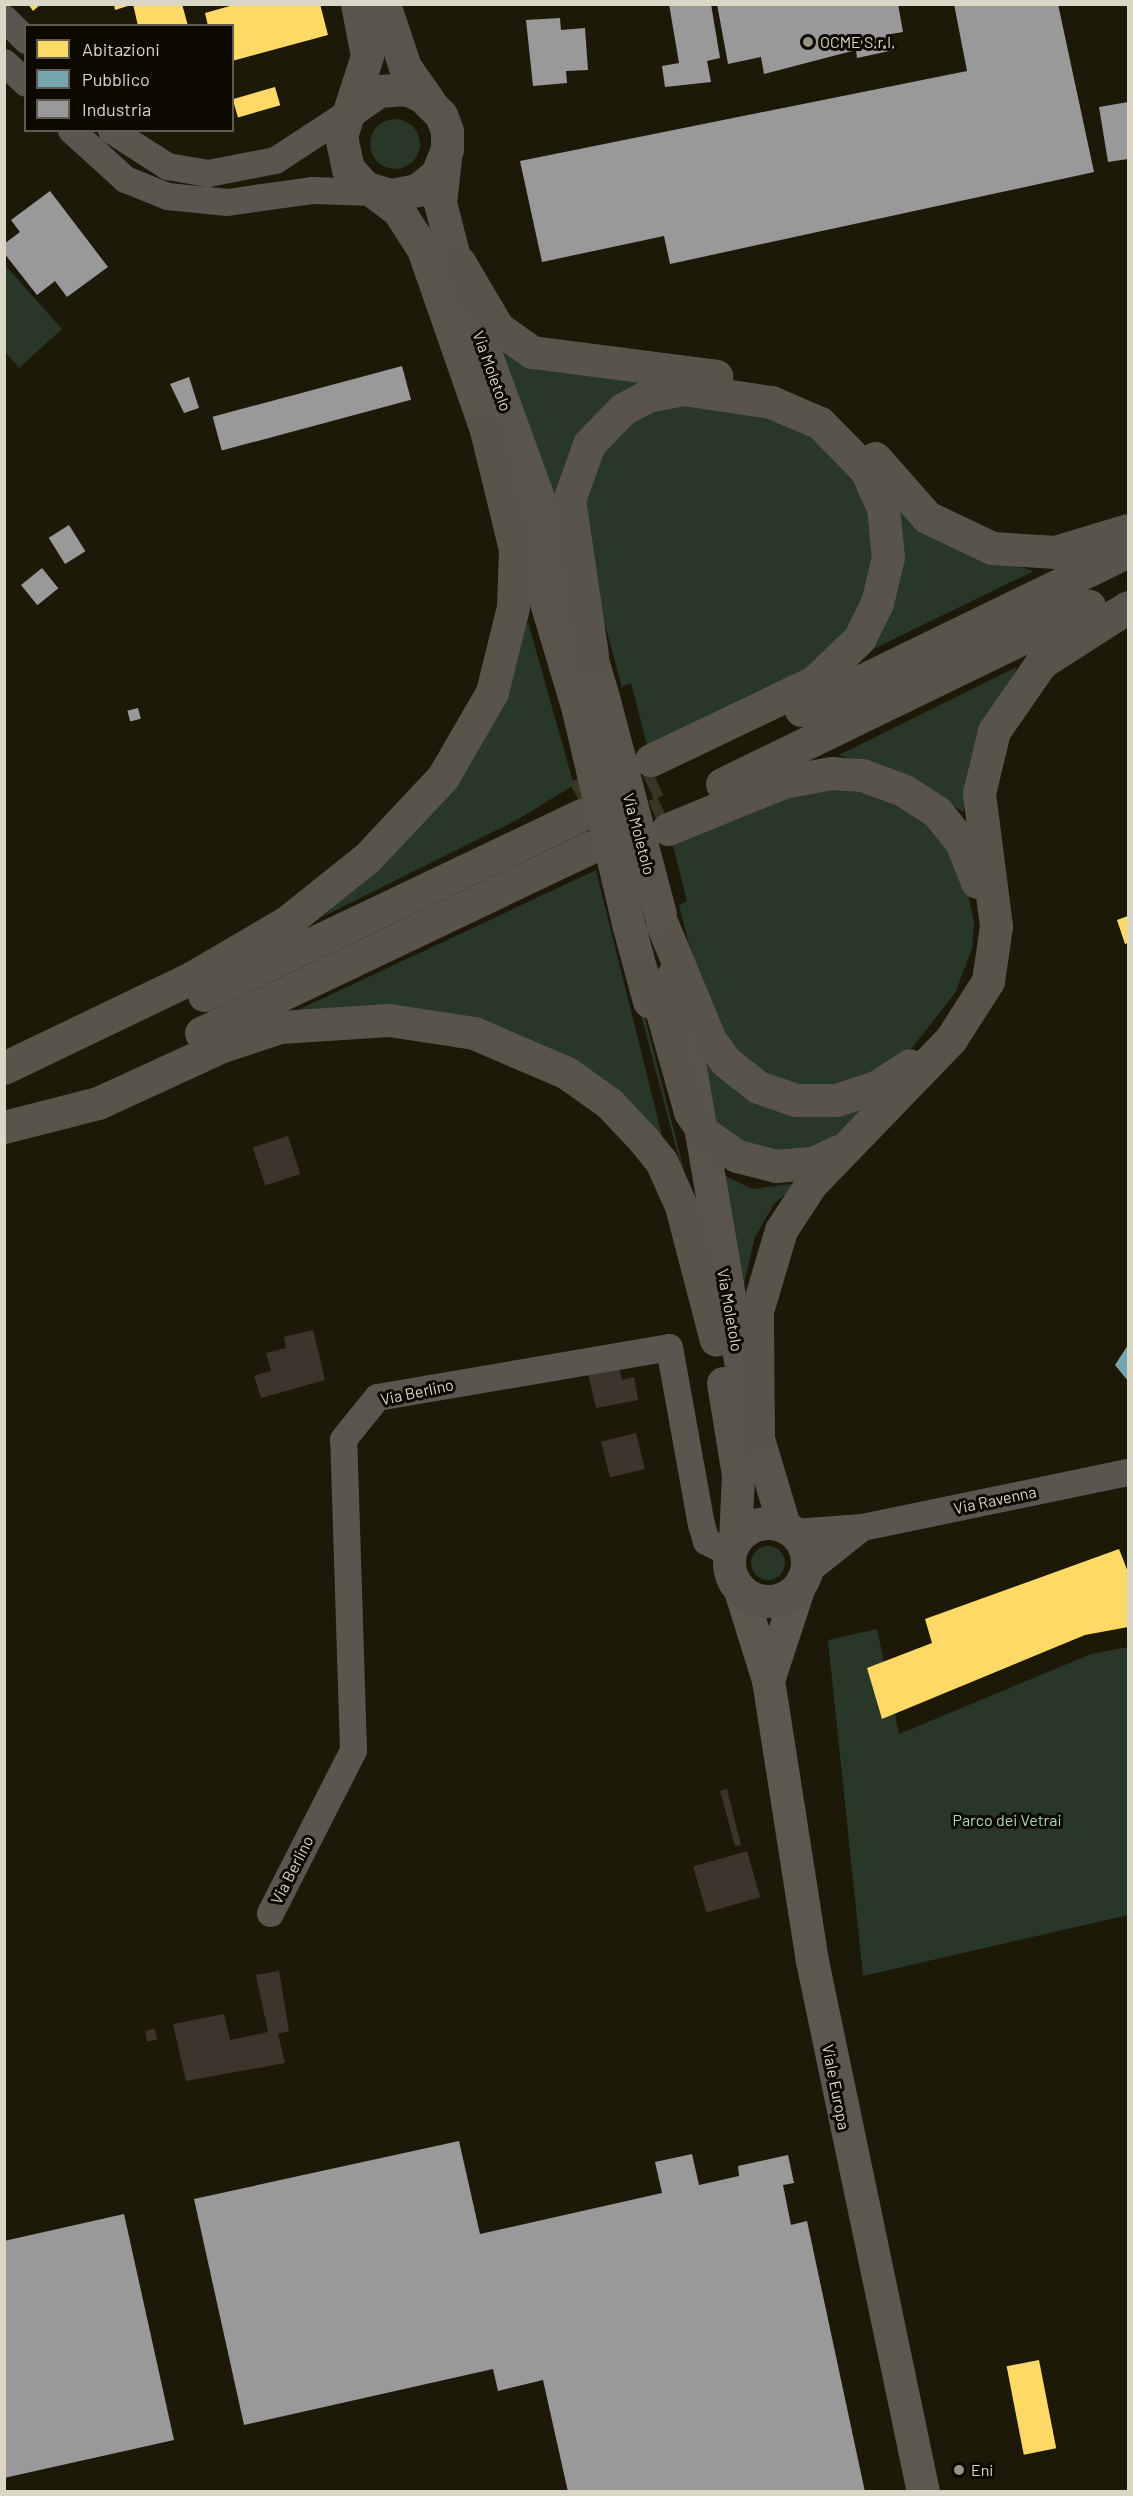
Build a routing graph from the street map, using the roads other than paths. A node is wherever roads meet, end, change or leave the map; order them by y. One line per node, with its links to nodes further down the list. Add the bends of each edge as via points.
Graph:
1 (357, 4): 8 (main road, via 367,56)
2 (384, 4): 7 (main road, via 405,67)
3 (4, 18): 4 (street)
4 (24, 38)
5 (4, 62): 6 (street)
6 (24, 81)
7 (429, 101): 8 (main road, via 414,92 387,89 363,99); 11 (main road, Via Moletolo, via 445,123)
8 (350, 111): 10 (street, via 275,160 208,173 167,166); 12 (main road, Via Moletolo, via 342,127 342,153 353,176)
9 (73, 132): 12 (street, via 125,179 167,196 227,202 311,190)
10 (114, 132)
11 (445, 158): 12 (main road, via 432,180 417,190 392,195); 13 (main road, Via Moletolo, via 440,203)
12 (374, 192): 14 (main road, Via Moletolo, via 398,210 423,249)
13 (459, 262): 15 (highway, via 492,319 522,348 565,361 692,370 802,399 842,424 919,511 967,540 1004,550 1055,552); 19 (main road, Via Moletolo, via 466,300)
14 (486, 430): 20 (main road, Via Moletolo, via 504,464); 25 (highway, via 515,549 513,607 492,692 443,777 367,858 287,922 191,978)
15 (1128, 530)
16 (1128, 551): 19 (highway, via 653,770 814,682 859,639 877,603 888,557 883,508 867,470 820,423 771,402 700,389 664,392 630,404 589,444 569,500)
17 (1128, 586): 23 (highway, via 666,820 800,778 843,773 882,781 930,807 961,842 978,886 984,942 963,1002 904,1070 857,1095 805,1101 758,1087 720,1055 701,1024 681,958)
18 (1128, 607): 29 (highway, via 1054,651 1004,712 987,753 979,793 996,926 988,981 951,1039)
19 (592, 655): 20 (main road, Via Moletolo)
20 (590, 704): 23 (main road, Via Moletolo, bridge); 24 (main road, Via Moletolo, bridge, via 629,927)
21 (580, 806): 26 (highway, via 515,846)
22 (592, 855): 27 (highway, via 495,892)
23 (661, 919): 28 (main road, Via Moletolo)
24 (642, 975): 28 (highway, via 660,1005 690,1112); 30 (main road, Via Moletolo, via 696,1193 716,1306)
25 (4, 1068)
26 (4, 1090)
27 (4, 1127): 30 (highway, via 98,1103 222,1046 294,1024 389,1020 474,1033 567,1073 609,1103 661,1161 681,1206)
28 (704, 1132): 29 (highway, via 746,1159 787,1167 823,1160); 31 (main road, Via Moletolo, via 734,1330)
29 (855, 1139): 31 (highway, via 798,1202 766,1266 755,1327)
30 (716, 1340): 35 (main road, Via Moletolo, via 738,1475)
31 (758, 1437): 34 (main road, Via Moletolo)
32 (1128, 1472): 33 (street, Via Ravenna)
33 (862, 1527): 34 (street, Via Ravenna); 36 (street)
34 (789, 1529): 35 (main road, via 758,1524); 36 (main road, Via Moletolo, via 803,1543)
35 (732, 1546): 37 (main road, Via Moletolo, via 729,1566); 39 (street, Via Berlino, via 706,1540 669,1347 377,1396 343,1439 353,1750)
36 (803, 1580): 37 (main road, via 787,1598 764,1602); 38 (main road)
37 (740, 1590): 38 (main road, Via Moletolo)
38 (768, 1680): 40 (main road, Viale Europa, via 812,1961)
39 (270, 1913)
40 (922, 2492)

